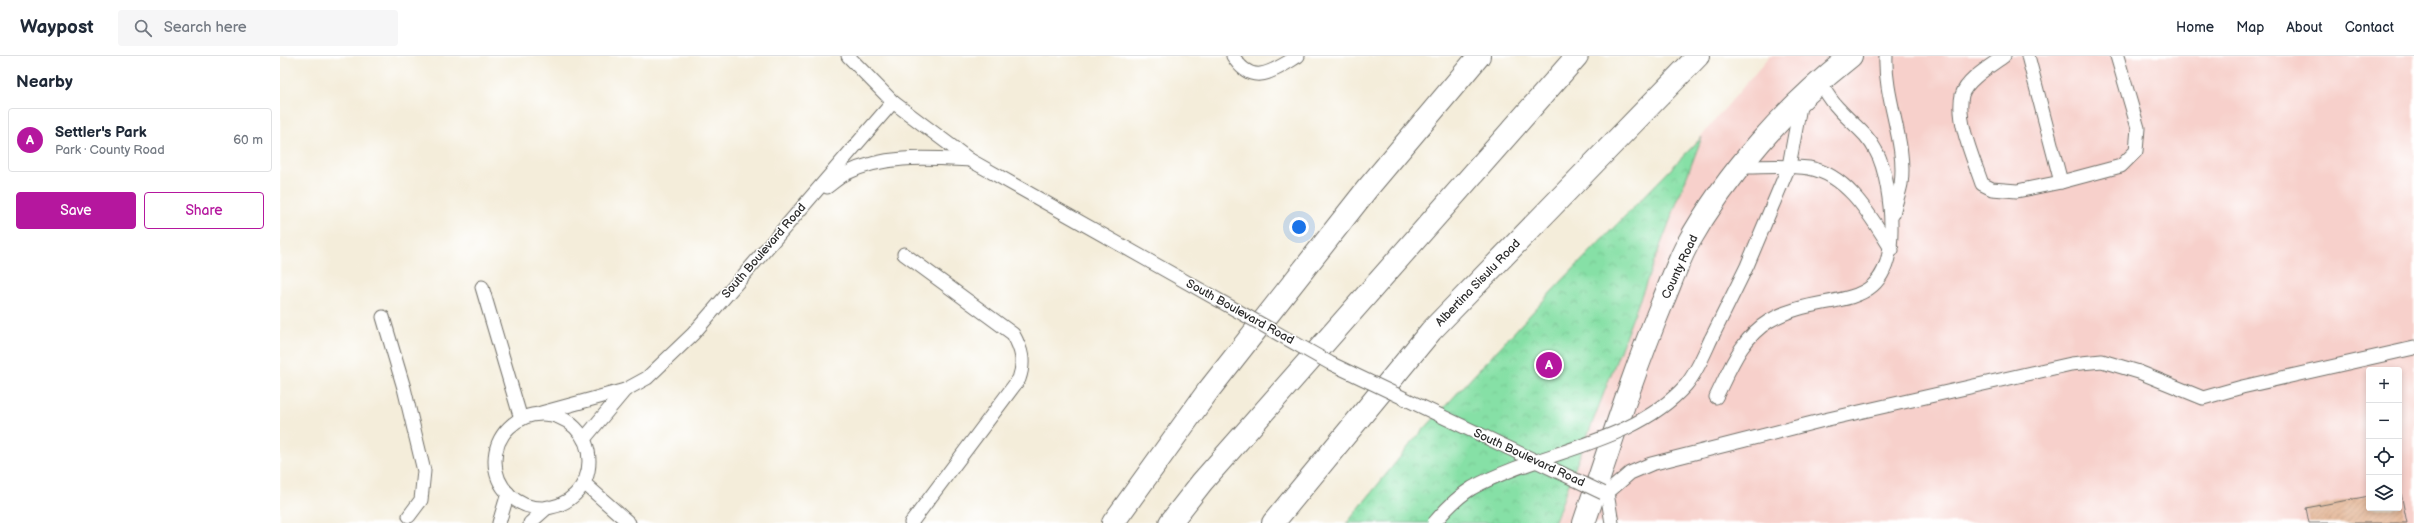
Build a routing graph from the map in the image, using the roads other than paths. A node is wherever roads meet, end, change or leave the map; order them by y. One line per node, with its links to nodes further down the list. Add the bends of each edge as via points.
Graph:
1 (848, 56): 14 (lane, South Boulevard Road)
2 (1233, 56): 3 (lane, via 1242,69 1257,75 1267,73)
3 (1298, 56)
4 (1479, 56): 40 (main road, via 1367,189 1208,392)
5 (1577, 56): 41 (main road, via 1202,482)
6 (1698, 56): 42 (main road, Albertina Sisulu Road, via 1430,331)
7 (1851, 56): 12 (main road, County Road)
8 (1886, 56): 20 (lane, via 1885,73 1901,165 1901,183)
9 (2004, 56): 18 (lane, via 1977,76 1962,94 1962,113 1968,144 1982,184 1992,189 2017,191)
10 (2028, 56): 18 (lane)
11 (2117, 56): 18 (lane, via 2138,128 2136,151 2121,166)
12 (1819, 81): 13 (main road, County Road); 20 (lane, via 1831,100 1866,134 1877,152)
13 (1801, 99): 16 (lane); 17 (main road, County Road)
14 (893, 102): 15 (lane, South Boulevard Road); 19 (lane, South Boulevard Road)
15 (970, 160): 19 (lane, via 932,158 878,163 846,173); 33 (lane, South Boulevard Road, bridge, via 1330,363)
16 (1789, 166): 17 (lane); 21 (lane, via 1810,168 1841,182); 43 (lane, bridge, via 1747,266 1687,384 1664,406 1594,441 1471,488)
17 (1741, 167): 44 (main road, County Road, via 1687,245 1645,343)
18 (2061, 182)
19 (808, 202): 26 (lane, South Boulevard Road, via 693,334 647,378)
20 (1891, 219): 21 (lane)
21 (1892, 250): 27 (lane, via 1880,277 1867,291 1854,297 1790,311 1768,321 1738,349)
22 (904, 254): 39 (lane, via 1013,334 1020,345 1023,362 1020,379)
23 (482, 287): 29 (lane)
24 (383, 317): 35 (lane, via 407,401 425,479 421,500)
25 (2414, 348): 33 (lane, via 2204,398 2102,360 2071,364 1809,424 1651,464 1630,473)
26 (625, 390): 28 (lane, South Boulevard Road); 30 (lane, South Boulevard Road)
27 (1716, 397)
28 (541, 413): 29 (lane); 30 (lane, via 563,419 575,427)
29 (521, 419): 32 (lane, via 509,428 501,439 496,453 500,481)
30 (584, 439): 31 (lane, via 589,453 589,468)
31 (584, 483): 34 (lane, via 569,499); 38 (lane)
32 (508, 493): 34 (lane, via 519,502 533,507); 36 (lane)
33 (1605, 493): 45 (lane)
34 (548, 507): 37 (lane)
35 (409, 516)
36 (499, 523)
37 (530, 523)
38 (629, 523)
39 (911, 523)
40 (1113, 523)
41 (1170, 523)
42 (1273, 523)
43 (1434, 523)
44 (1584, 523)
45 (1612, 523)

